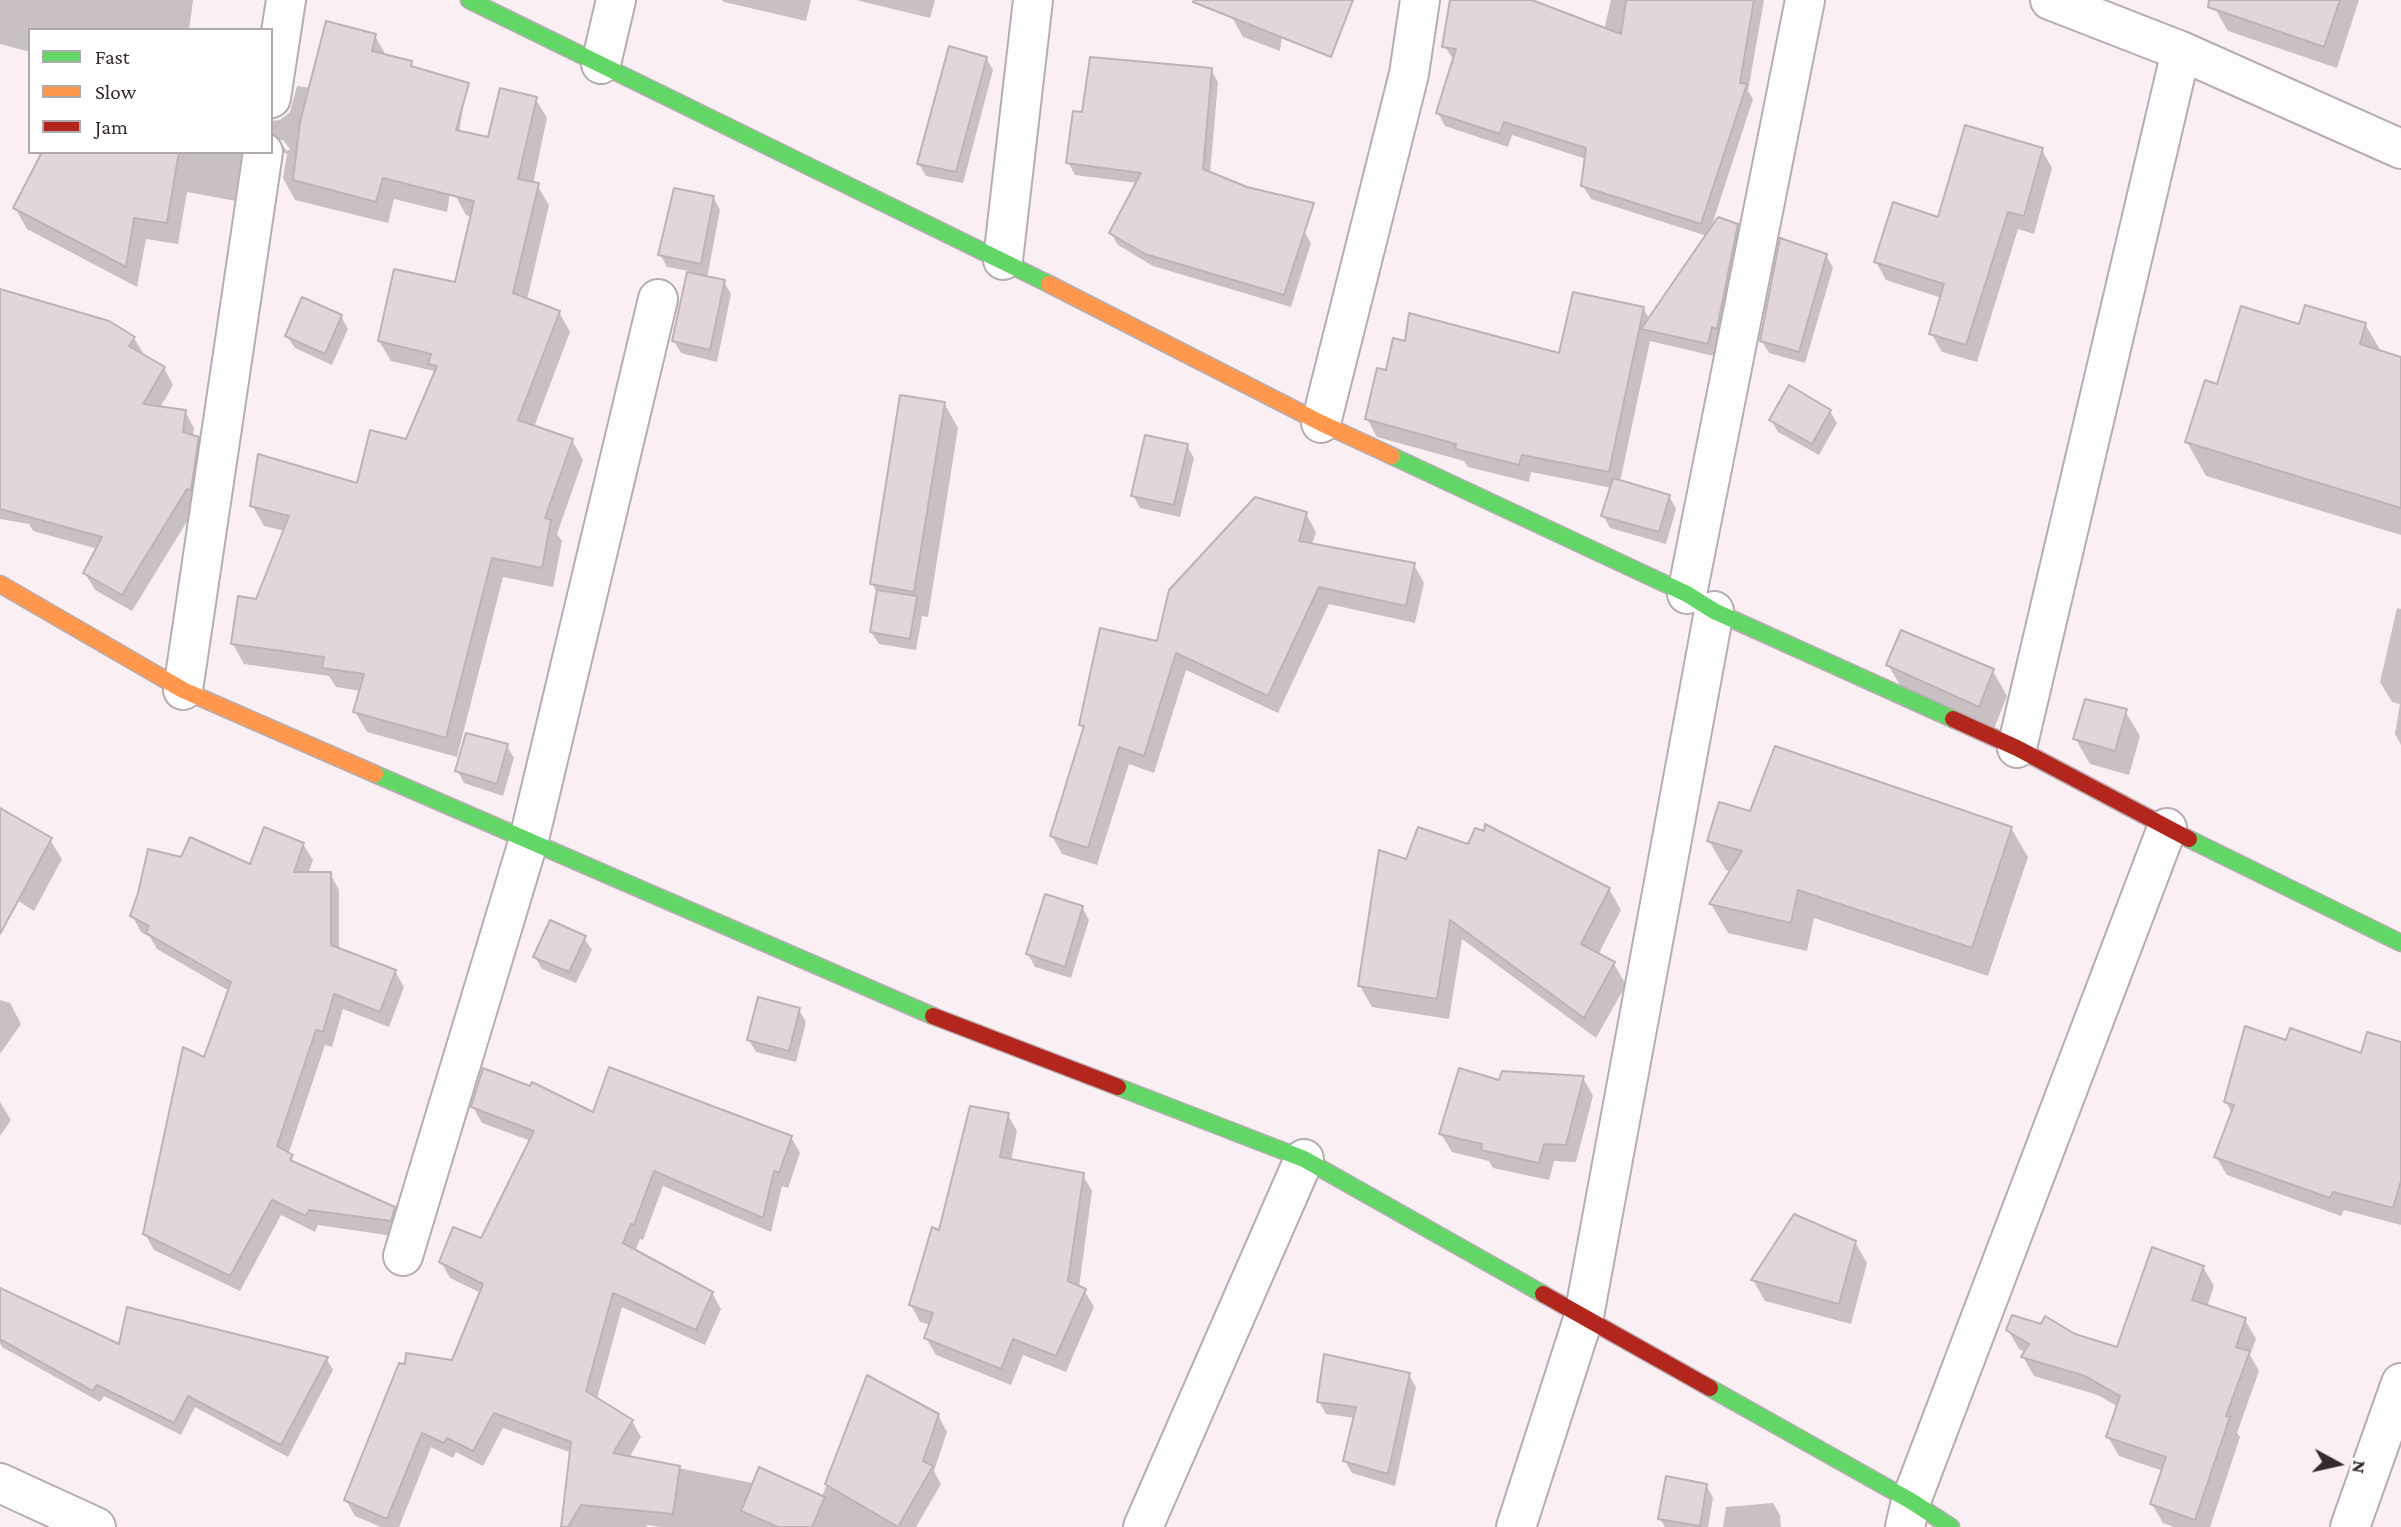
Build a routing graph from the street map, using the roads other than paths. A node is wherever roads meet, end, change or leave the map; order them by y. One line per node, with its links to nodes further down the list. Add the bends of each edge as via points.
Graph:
1 (286, 0): 10 (street)
2 (469, 0): 9 (street)
3 (616, 0): 9 (street)
4 (1033, 0): 13 (street)
5 (1420, 0): 15 (street, via 1409,74)
6 (1805, 0): 17 (street)
7 (2050, 0): 8 (street)
8 (2181, 51): 11 (street); 19 (street)
9 (601, 64): 13 (street)
10 (273, 85)
11 (2401, 149)
12 (263, 154): 18 (street)
13 (1003, 260): 15 (street)
14 (658, 299): 21 (street)
15 (1321, 423): 17 (street)
16 (0, 584): 18 (street)
17 (1700, 603): 19 (street); 25 (street)
18 (183, 690): 21 (street)
19 (2017, 748): 20 (street)
20 (2167, 828): 22 (street); 28 (street)
21 (529, 839): 23 (street, via 906,1006); 24 (street)
22 (2401, 943)
23 (1304, 1159): 25 (street); 30 (street)
24 (403, 1256)
25 (1584, 1316): 28 (street); 31 (street)
26 (2401, 1383): 33 (street)
27 (0, 1483): 29 (street)
28 (1908, 1514): 32 (street)
29 (96, 1527)
30 (1143, 1527)
31 (1516, 1527)
32 (1951, 1527)
33 (2350, 1527)

